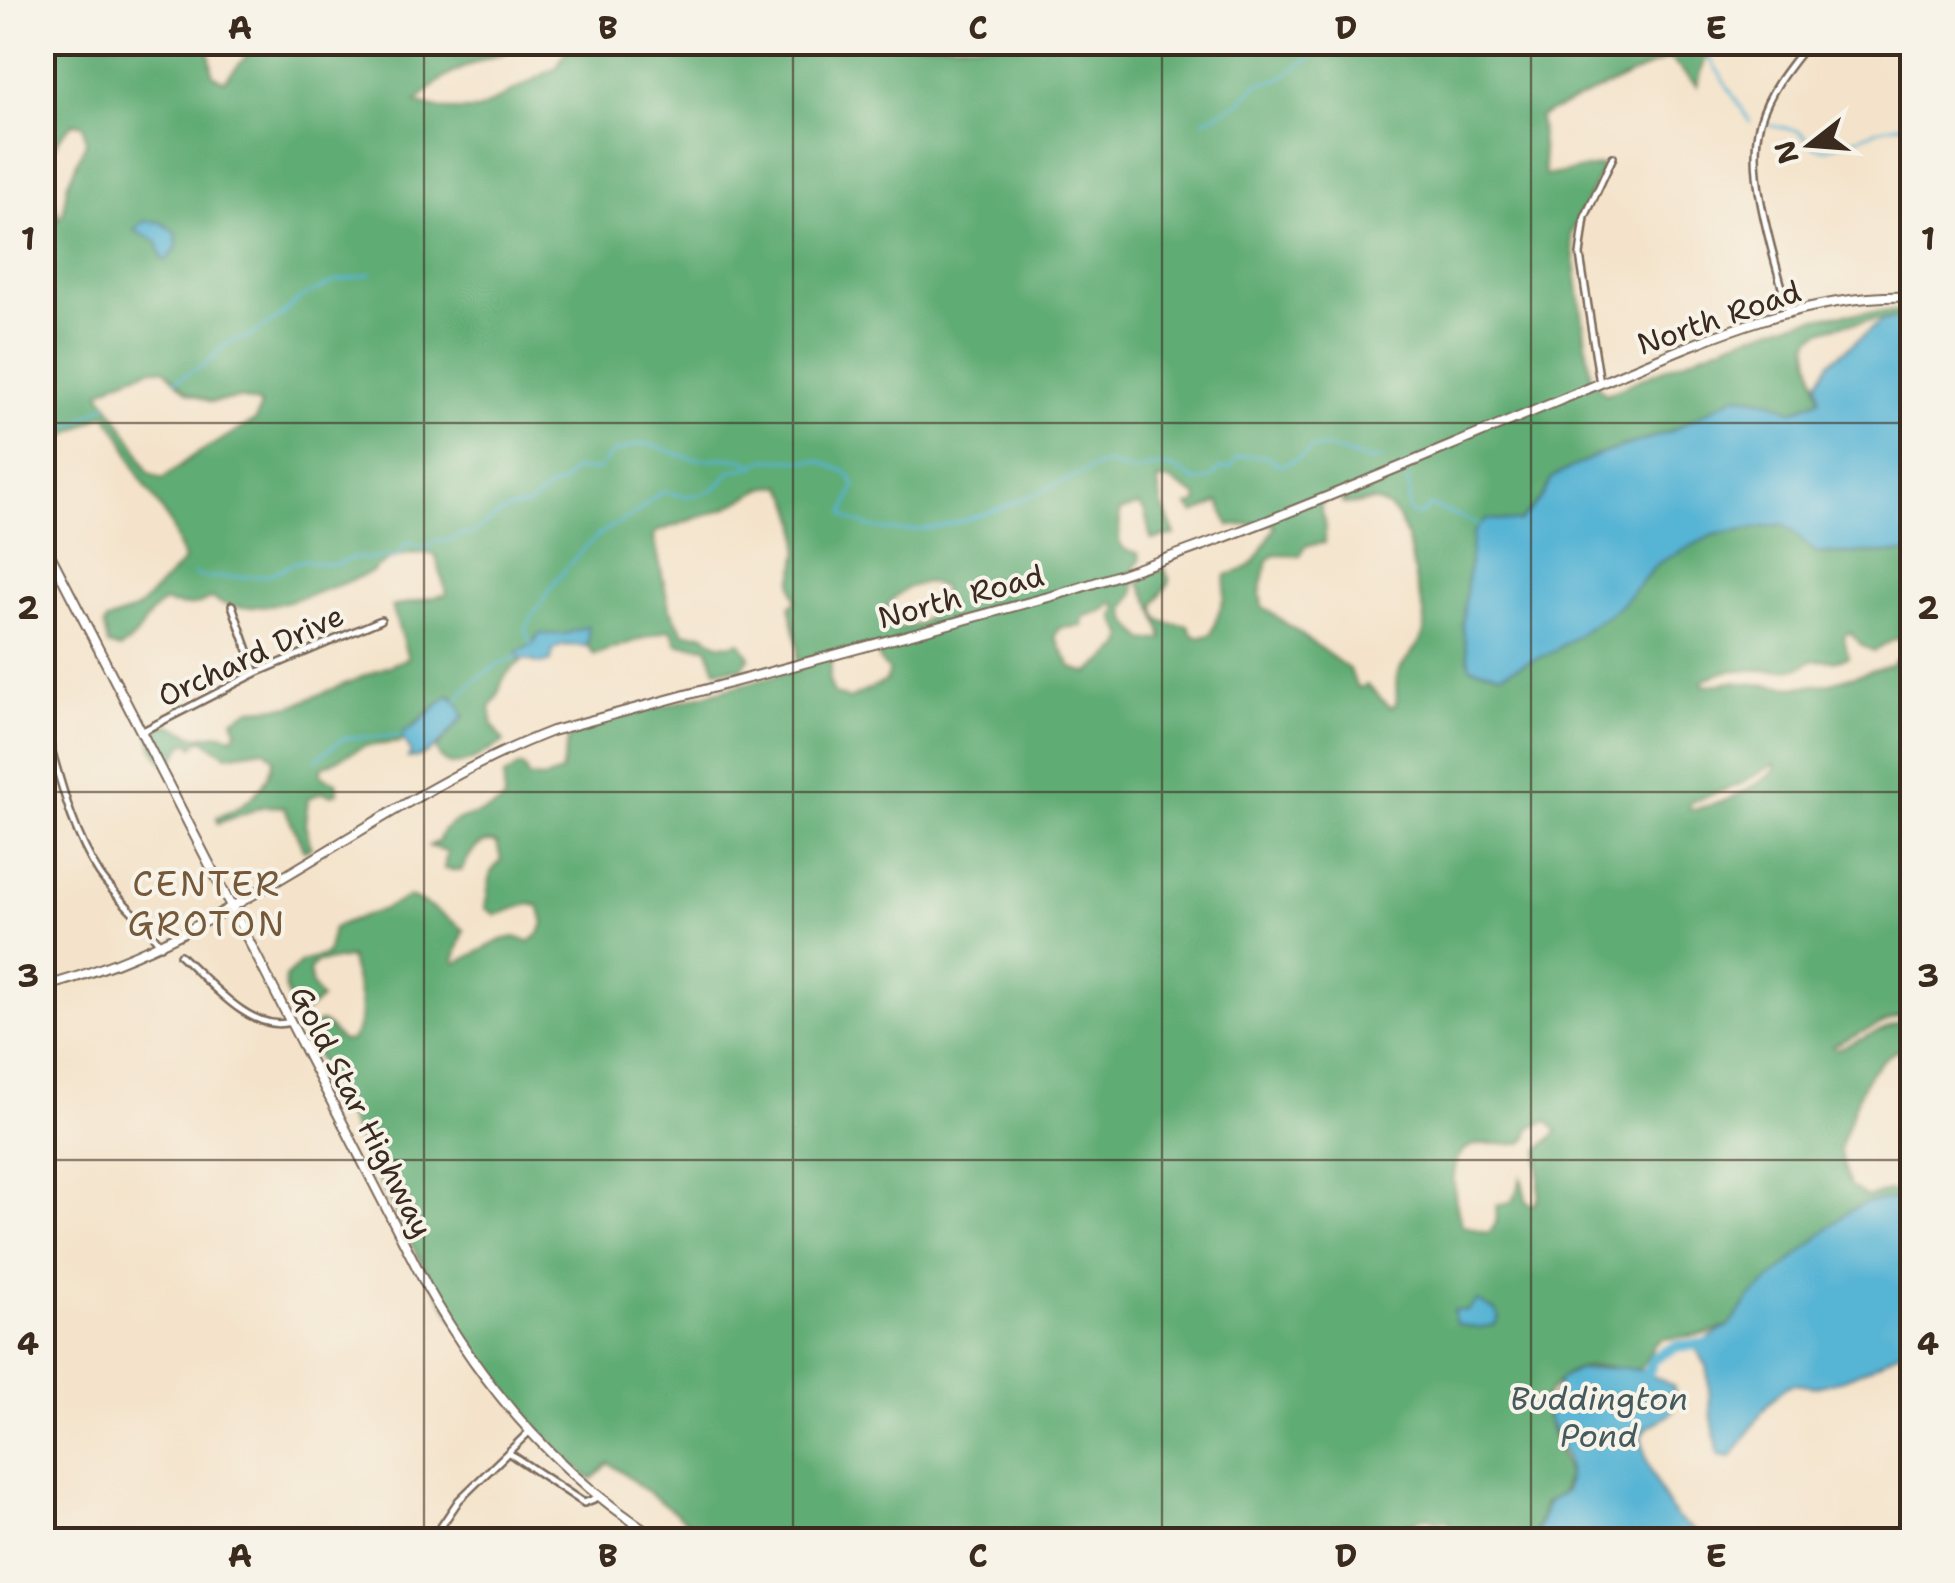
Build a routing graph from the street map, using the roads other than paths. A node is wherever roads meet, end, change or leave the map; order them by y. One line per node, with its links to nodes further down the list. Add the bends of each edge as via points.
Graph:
1 (1809, 42): 4 (street, via 1773,90 1756,153)
2 (1613, 157): 5 (street, via 1585,217 1580,255)
3 (1912, 297): 4 (main road, North Road, via 1866,298)
4 (1789, 314): 5 (main road, North Road)
5 (1600, 384): 12 (main road, North Road, via 1132,572 552,731 478,763)
6 (42, 540): 11 (main road, Gold Star Highway)
7 (232, 606): 9 (street)
8 (381, 620): 9 (street, Orchard Drive)
9 (256, 673): 11 (street, Orchard Drive)
10 (42, 718): 13 (street, via 91,858)
11 (140, 733): 12 (main road, Gold Star Highway)
12 (230, 908): 13 (main road, North Road); 16 (main road, Gold Star Highway)
13 (161, 946): 15 (main road, North Road)
14 (180, 954): 16 (street, via 260,1022)
15 (42, 987)
16 (290, 1022): 17 (main road, Gold Star Highway, via 445,1319)
17 (529, 1432): 18 (street); 19 (main road, Gold Star Highway)
18 (508, 1452): 19 (street, via 584,1503); 20 (street)
19 (599, 1497): 21 (main road, Gold Star Highway)
20 (432, 1540)
21 (661, 1540)

